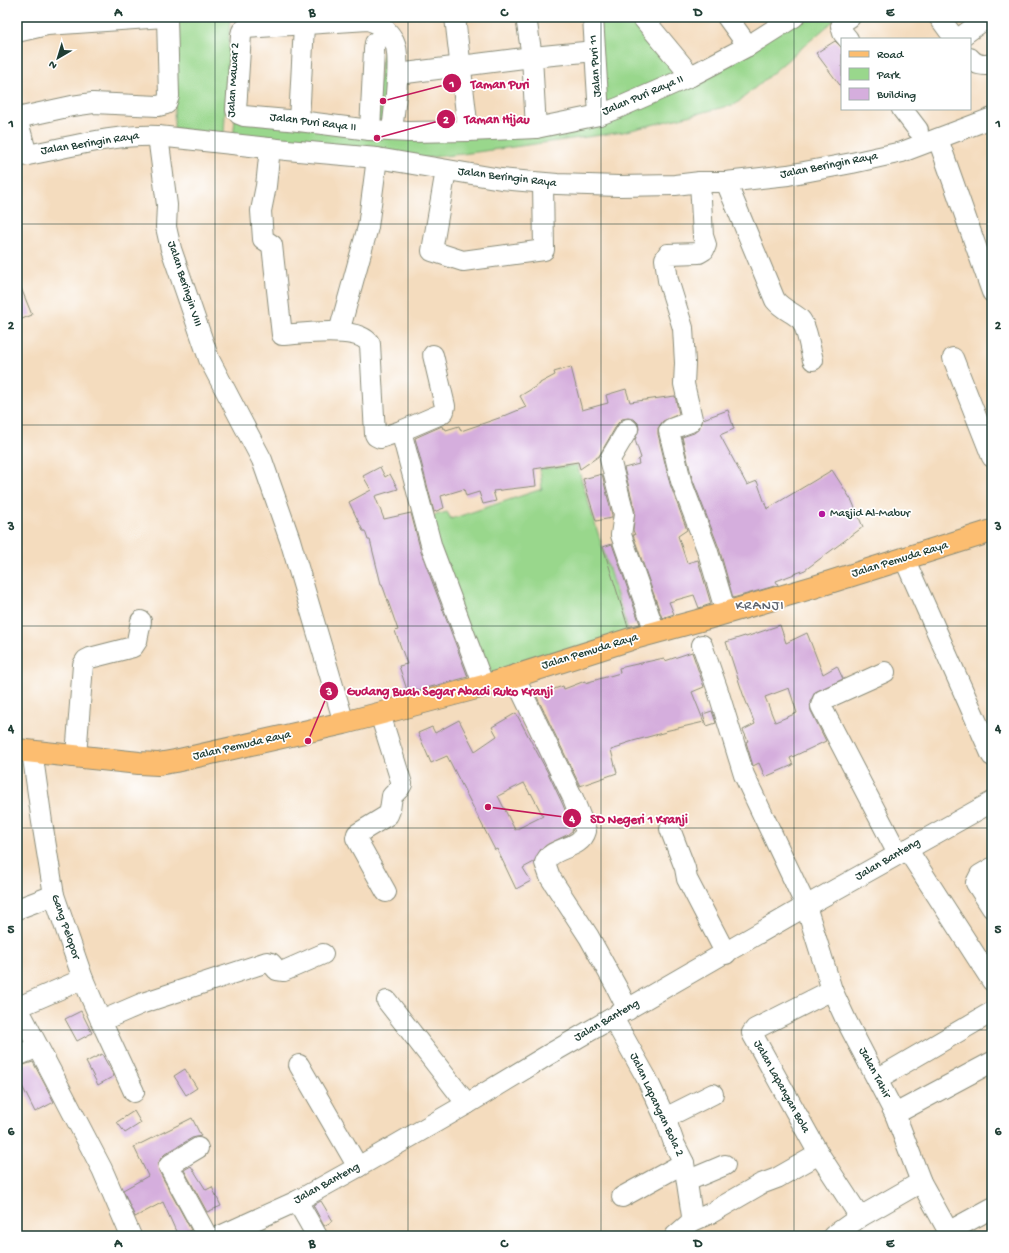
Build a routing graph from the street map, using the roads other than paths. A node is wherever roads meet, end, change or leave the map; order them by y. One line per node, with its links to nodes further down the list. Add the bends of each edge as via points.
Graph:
1 (165, 17): 12 (street, via 47,25); 34 (street, via 169,96 166,104 79,105)
2 (455, 17): 21 (street)
3 (526, 17): 18 (street)
4 (593, 17): 17 (street, Jalan Puri 11)
5 (642, 17): 23 (street)
6 (727, 17): 16 (street)
7 (794, 17): 16 (street, Jalan Puri Raya II)
8 (939, 17): 14 (street)
9 (988, 17): 15 (street)
10 (240, 24): 11 (street, via 246,28); 27 (street, Jalan Puri Raya II, via 236,110 244,116); 36 (street, Jalan Mawar 2)
11 (304, 25): 13 (street, via 368,20 381,25); 27 (street)
12 (17, 32)
13 (386, 32): 22 (street, via 394,41); 29 (street, via 375,43)
14 (956, 38)
15 (958, 38)
16 (748, 46): 23 (street, Jalan Puri Raya II)
17 (595, 51): 18 (street); 25 (street, Jalan Puri 11)
18 (532, 57): 21 (street); 28 (street)
19 (971, 60): 20 (street, via 980,65)
20 (992, 64)
21 (462, 66): 22 (street); 32 (street)
22 (398, 74): 31 (street)
23 (691, 76): 25 (street, Jalan Puri Raya II)
24 (903, 110): 30 (street)
25 (599, 115): 28 (street, Jalan Puri Raya II)
26 (992, 118): 35 (street, Jalan Beringin Raya)
27 (299, 121): 29 (street, Jalan Puri Raya II)
28 (536, 128): 32 (street, Jalan Puri Raya II)
29 (370, 130): 31 (street, Jalan Puri Raya II)
30 (918, 130)
31 (392, 131): 32 (street, Jalan Puri Raya II)
32 (468, 131)
33 (158, 136): 34 (street, Jalan Beringin Raya, via 140,135 83,143); 36 (street, Jalan Beringin Raya); 61 (street, Jalan Beringin VIII, via 166,228 171,249 209,359 262,460 290,540)
34 (21, 139)
35 (938, 139): 41 (street, Jalan Beringin Raya, via 902,152 852,163 788,175); 43 (street)
36 (229, 143): 37 (street, Jalan Beringin Raya)
37 (270, 148): 38 (street, Jalan Beringin Raya); 44 (street, via 261,211 263,239 272,244 282,335)
38 (377, 158): 39 (street, Jalan Beringin Raya); 44 (street, via 368,227)
39 (446, 170): 42 (street, Jalan Beringin Raya); 42 (street, via 432,251 463,261 544,250)
40 (700, 182): 41 (street, Jalan Beringin Raya); 42 (street, Jalan Beringin Raya, via 619,186); 53 (street, via 703,236 706,245 704,250 699,253 668,254 665,259 668,280 684,328 684,384 692,419 669,431 681,481 708,552)
41 (726, 182): 47 (street, via 775,300 803,324)
42 (543, 183)
43 (992, 292)
44 (339, 332): 49 (street, via 353,334 368,340 370,344 376,436 380,438)
45 (433, 355): 49 (street, via 444,411)
46 (953, 358): 50 (street)
47 (813, 360)
48 (628, 429): 55 (street, via 610,459 624,514 621,535)
49 (401, 431): 59 (street, via 432,548)
50 (992, 457)
51 (992, 532): 52 (main road, Jalan Pemuda Raya)
52 (904, 558): 53 (main road, Jalan Pemuda Raya); 64 (street)
53 (726, 613): 55 (main road, Jalan Pemuda Raya)
54 (141, 621): 63 (street, via 137,641 133,647 90,658 83,665)
55 (655, 632): 58 (main road, Jalan Pemuda Raya)
56 (702, 645): 71 (street, Jalan Tahir, via 744,775)
57 (885, 672): 67 (street, via 823,700 821,706)
58 (514, 676): 59 (main road, Jalan Pemuda Raya); 81 (street, Jalan Lapangan Bola 2, via 573,798 586,831 580,841 549,856 545,863 546,867 616,986)
59 (484, 686): 60 (main road, Jalan Pemuda Raya)
60 (380, 714): 61 (main road, Jalan Pemuda Raya); 69 (street, via 402,784 392,796 388,815 357,834 356,838)
61 (344, 723): 63 (main road, Jalan Pemuda Raya, via 158,764)
62 (25, 750): 63 (main road, Jalan Pemuda Raya); 70 (street, Gang Pelopor, via 42,822)
63 (76, 756)
64 (992, 756)
65 (992, 802): 67 (street, Jalan Banteng)
66 (670, 829): 75 (street, via 687,879)
67 (902, 852): 71 (street, Jalan Banteng); 77 (street)
68 (992, 868): 72 (street, via 980,875 976,883)
69 (386, 892)
70 (54, 895): 73 (street); 76 (street, Gang Pelopor)
71 (806, 906): 75 (street, Jalan Banteng); 78 (street, Jalan Tahir)
72 (992, 908)
73 (17, 909)
74 (323, 954): 82 (street, via 284,971 277,970 267,962 143,1003)
75 (726, 954): 81 (street, Jalan Banteng)
76 (83, 979): 82 (street, Gang Pelopor); 83 (street, via 20,1007 19,1010)
77 (992, 981)
78 (832, 990): 87 (street, Jalan Tahir); 94 (street, Jalan Lapangan Bola, via 752,1033)
79 (388, 1001): 90 (street)
80 (992, 1012): 87 (street)
81 (620, 1014): 90 (street, Jalan Banteng); 92 (street, Jalan Lapangan Bola 2)
82 (100, 1021): 88 (street, Gang Pelopor)
83 (38, 1047): 84 (street); 106 (street, via 102,1170)
84 (17, 1056)
85 (992, 1062): 91 (street)
86 (299, 1065): 96 (street)
87 (877, 1079): 91 (street, Jalan Tahir)
88 (134, 1092)
89 (713, 1094): 92 (street)
90 (467, 1104): 96 (street, Jalan Banteng)
91 (895, 1114): 98 (street, Jalan Tahir)
92 (665, 1118): 97 (street, Jalan Lapangan Bola 2)
93 (198, 1148): 107 (street, via 169,1166)
94 (819, 1154): 102 (street, Jalan Lapangan Bola); 103 (street)
95 (725, 1165): 97 (street)
96 (358, 1167): 100 (street, Jalan Banteng)
97 (685, 1172): 99 (street); 103 (street, Jalan Lapangan Bola 2)
98 (921, 1182): 102 (street); 104 (street, Jalan Tahir)
99 (622, 1197)
100 (297, 1201): 105 (street, Jalan Banteng); 108 (street)
101 (992, 1208): 104 (street)
102 (860, 1217): 110 (street)
103 (691, 1222): 109 (street)
104 (950, 1234)
105 (225, 1235)
106 (130, 1236)
107 (207, 1236)
108 (317, 1236)
109 (675, 1236)
110 (833, 1236)

